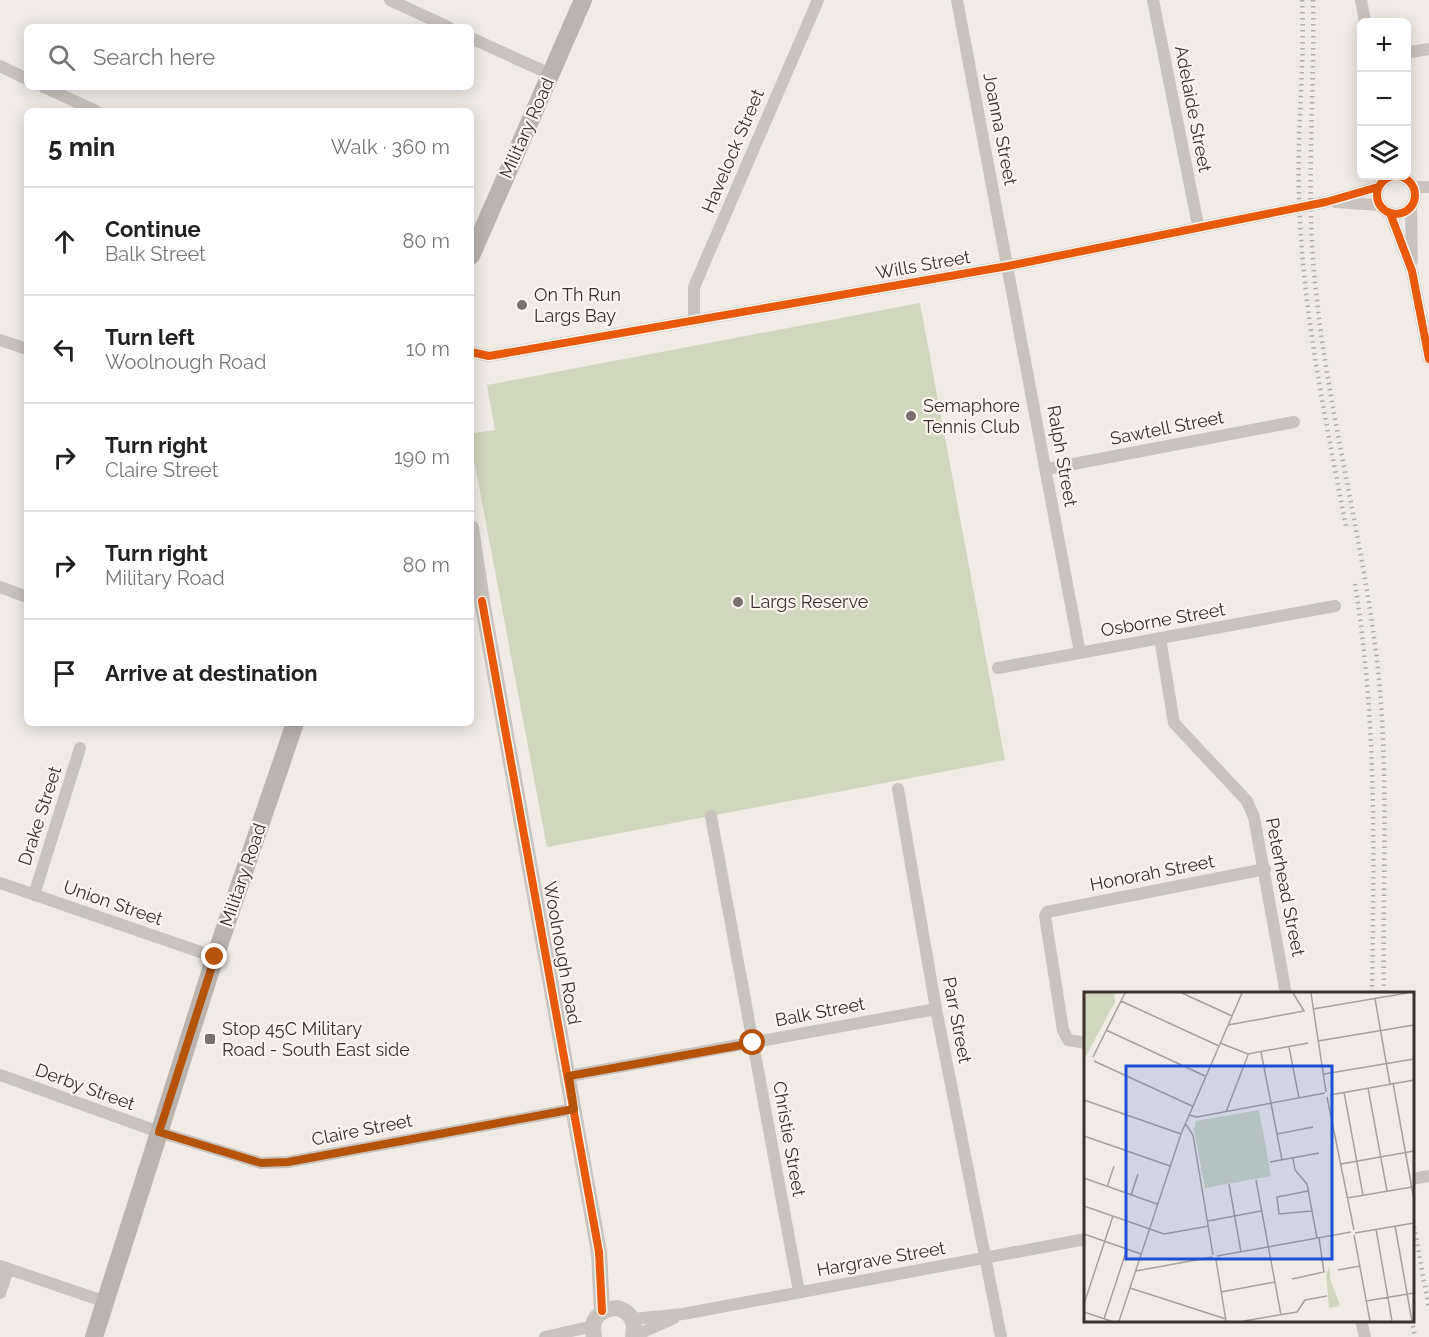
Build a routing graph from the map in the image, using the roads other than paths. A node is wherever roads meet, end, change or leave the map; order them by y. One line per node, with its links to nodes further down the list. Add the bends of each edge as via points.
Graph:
1 (390, 0): 8 (street)
2 (583, 0): 13 (main road, Military Road)
3 (818, 0): 30 (street, Havelock Street, via 694,287)
4 (957, 0): 28 (street, Joanna Street)
5 (1153, 0): 26 (street, Adelaide Street)
6 (1361, 0): 7 (street)
7 (1364, 18)
8 (442, 24)
9 (474, 39): 13 (street)
10 (1429, 50): 11 (street)
11 (1411, 52)
12 (0, 66): 14 (street)
13 (550, 74): 27 (main road, Military Road)
14 (24, 78)
15 (50, 90): 16 (street)
16 (90, 108)
17 (1406, 180): 19 (street)
18 (1383, 181): 22 (street, Wills Street); 23 (street)
19 (1414, 187): 20 (street); 24 (street)
20 (1429, 187)
21 (1429, 200): 24 (street)
22 (1326, 202): 23 (street, Wills Street); 26 (street, Wills Street)
23 (1379, 205): 25 (street)
24 (1413, 206): 25 (street); 29 (street)
25 (1390, 213): 29 (street)
26 (1198, 225): 28 (street, Wills Street)
27 (474, 249)
28 (1008, 266): 30 (street, Wills Street); 36 (street, Ralph Street)
29 (1412, 271): 34 (street)
30 (694, 320): 33 (street, Wills Street, via 489,356)
31 (0, 340): 32 (street)
32 (24, 348)
33 (474, 353)
34 (1429, 359)
35 (1294, 422): 36 (street, Sawtell Street)
36 (1047, 469): 44 (street, Ralph Street)
37 (474, 548): 41 (street, Woolnough Road)
38 (474, 571): 41 (street, Woolnough Road)
39 (0, 587): 40 (street)
40 (24, 596)
41 (482, 601): 59 (street, Woolnough Road)
42 (1335, 606): 43 (street, Osborne Street)
43 (1160, 638): 44 (street, Osborne Street); 50 (street, Peterhead Street, via 1174,723 1247,801)
44 (1080, 653): 45 (street, Osborne Street)
45 (998, 668)
46 (294, 726): 53 (main road, Military Road)
47 (80, 748): 52 (street, Drake Street)
48 (898, 789): 55 (street, Parr Street)
49 (711, 816): 56 (street, Christie Street)
50 (1264, 869): 54 (street, Peterhead Street); 57 (street, Honorah Street, via 1047,912 1064,1030 1068,1040)
51 (0, 883): 52 (street, Union Street)
52 (34, 895): 53 (street, Union Street)
53 (215, 957): 61 (main road, Military Road)
54 (1286, 992)
55 (936, 1009): 56 (street, Balk Street); 65 (street, Parr Street)
56 (753, 1043): 59 (street, Balk Street); 67 (street, Christie Street)
57 (1084, 1043)
58 (0, 1075): 61 (street, Derby Street)
59 (569, 1076): 60 (street, Woolnough Road)
60 (574, 1109): 61 (street, Claire Street, via 288,1162 261,1163); 70 (street, Woolnough Road)
61 (159, 1132): 69 (main road, Military Road)
62 (1429, 1176): 63 (street)
63 (1414, 1179)
64 (1084, 1239): 65 (street, Hargrave Street)
65 (986, 1258): 67 (street, Hargrave Street); 78 (street, Parr Street)
66 (4, 1267): 68 (street); 69 (street)
67 (799, 1292): 71 (street, Hargrave Street)
68 (0, 1293)
69 (106, 1302): 76 (main road, Military Road)
70 (610, 1310): 72 (street); 74 (street)
71 (683, 1314): 72 (street, Hargrave Street); 75 (street, Hargrave Street)
72 (633, 1318): 75 (street)
73 (1361, 1322): 79 (street)
74 (594, 1332): 77 (street)
75 (634, 1336)
76 (94, 1337)
77 (545, 1337)
78 (1001, 1337)
79 (1365, 1337)

